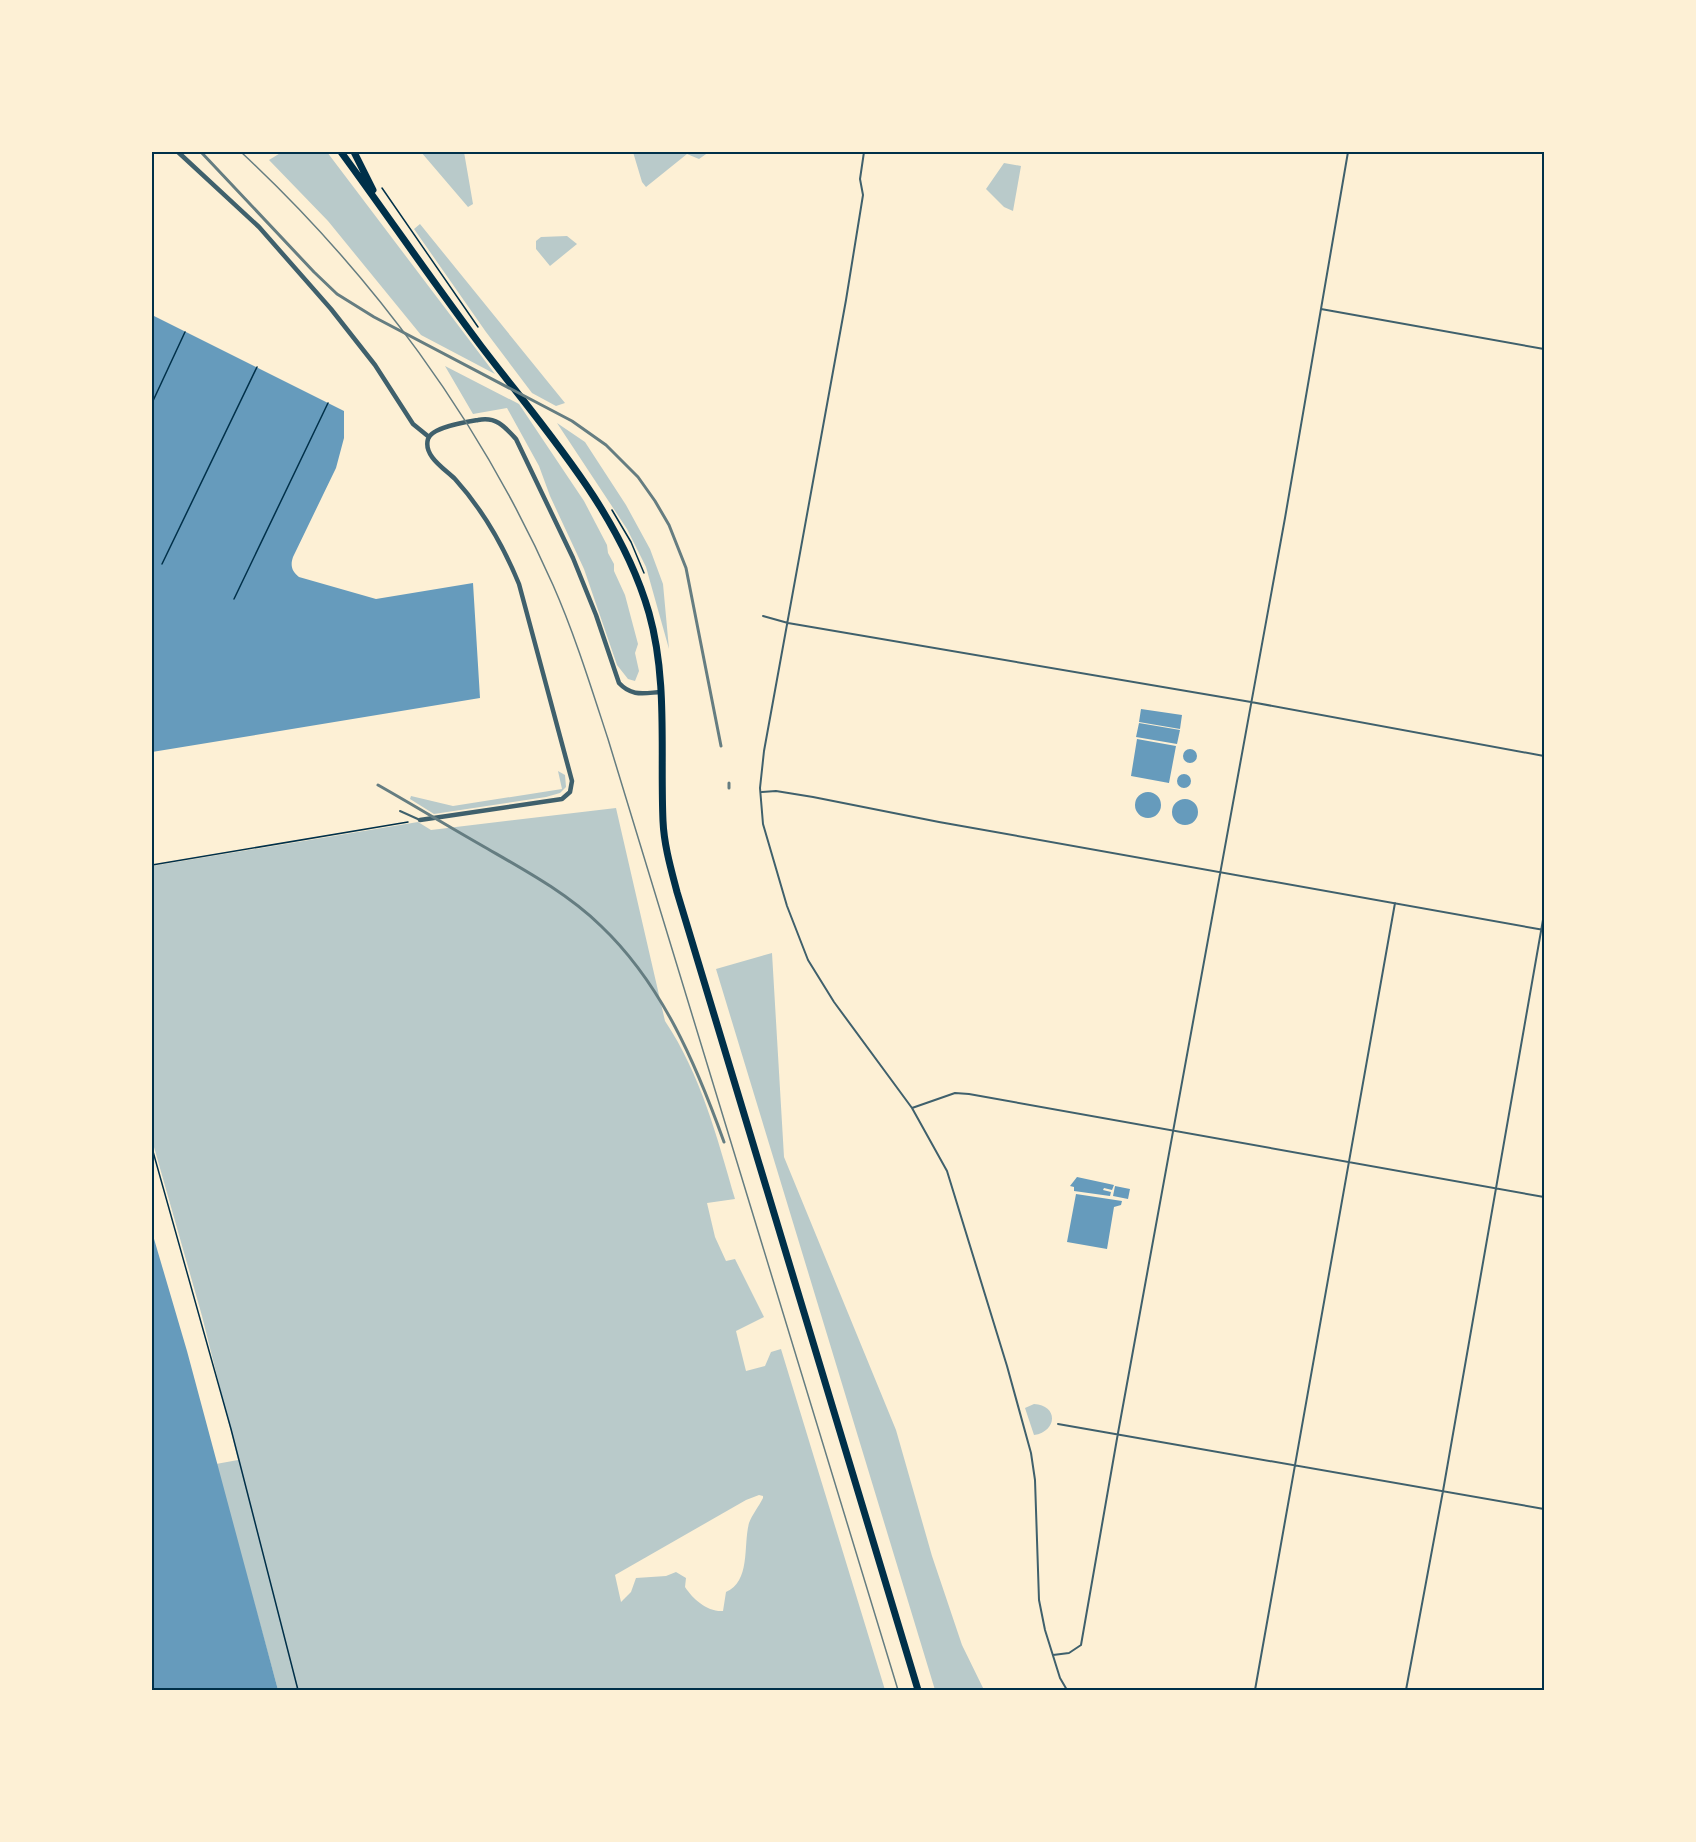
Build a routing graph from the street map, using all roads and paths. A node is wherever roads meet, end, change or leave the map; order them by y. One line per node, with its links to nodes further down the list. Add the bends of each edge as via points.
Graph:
1 (178, 152): 13 (street, via 259,227 331,309 375,365 413,424)
2 (341, 152): 6 (main road)
3 (354, 152): 6 (main road)
4 (864, 152): 17 (lane, via 860,179 863,195)
5 (1348, 152): 7 (lane)
6 (377, 201): 18 (main road, via 615,531 632,564 648,613)
7 (1321, 309): 9 (lane); 19 (lane)
8 (185, 332): 11 (path)
9 (1545, 349)
10 (256, 367): 14 (path)
11 (152, 403)
12 (328, 403): 15 (path)
13 (429, 437): 18 (street, via 447,427 485,418 501,423 516,439 573,558 619,683 633,693); 23 (street, via 432,457 489,522 519,584 572,788 562,799)
14 (162, 564)
15 (234, 599)
16 (763, 616): 17 (lane)
17 (788, 623): 19 (lane); 21 (lane)
18 (661, 692): 42 (main road, via 663,823 677,892)
19 (1251, 702): 20 (lane); 25 (lane)
20 (1545, 756)
21 (760, 792): 25 (lane, via 813,797); 29 (lane, via 763,824 808,960)
22 (400, 811): 23 (lane)
23 (420, 820): 24 (path)
24 (152, 865)
25 (1220, 871): 26 (lane); 30 (lane)
26 (1395, 903): 28 (lane); 32 (lane)
27 (1545, 914): 28 (lane)
28 (1543, 929): 33 (lane)
29 (912, 1108): 30 (lane, via 955,1093 969,1094); 40 (lane, via 947,1171 1031,1453 1039,1599)
30 (1174, 1131): 32 (lane); 36 (lane)
31 (152, 1148): 41 (path, via 231,1429)
32 (1349, 1163): 33 (lane); 37 (lane)
33 (1497, 1188): 34 (lane); 38 (lane)
34 (1545, 1197)
35 (1058, 1424): 36 (lane)
36 (1118, 1433): 37 (lane); 40 (lane, via 1081,1646 1069,1653)
37 (1294, 1464): 38 (lane); 44 (lane)
38 (1443, 1491): 39 (lane); 45 (lane)
39 (1545, 1509)
40 (1052, 1654): 43 (lane)
41 (298, 1690)
42 (918, 1690)
43 (1066, 1690)
44 (1255, 1690)
45 (1406, 1690)

